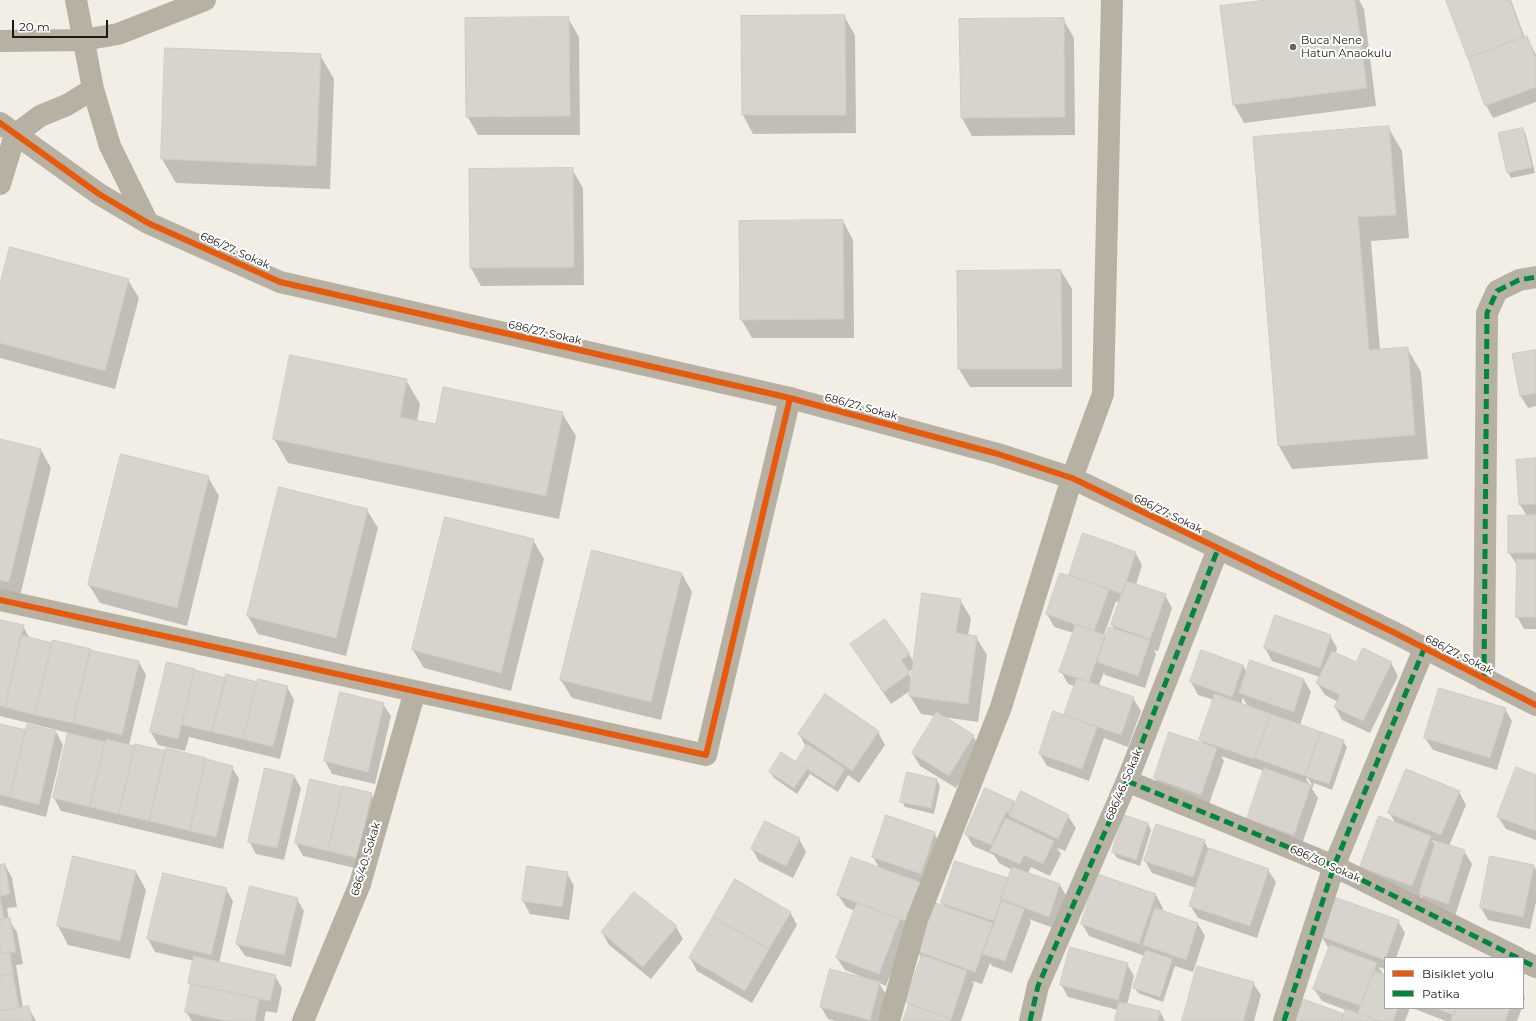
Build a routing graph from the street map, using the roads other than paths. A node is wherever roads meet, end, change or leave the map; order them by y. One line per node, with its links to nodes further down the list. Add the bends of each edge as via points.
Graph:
1 (76, 0): 4 (street)
2 (205, 0): 4 (street, via 118,34)
3 (1112, 0): 12 (street, via 1103,394)
4 (83, 40): 5 (street); 6 (street)
5 (0, 41)
6 (93, 89): 7 (street, via 67,105); 9 (street, via 110,146)
7 (8, 129): 8 (street); 9 (street, 686/27. Sokak, via 99,194)
8 (0, 184)
9 (148, 223): 11 (street, 686/27. Sokak, via 280,282)
10 (1536, 277): 16 (street, via 1519,280 1497,292 1487,313)
11 (790, 398): 12 (street, 686/27. Sokak, via 998,454); 17 (street, via 706,755)
12 (1072, 478): 13 (street, 686/27. Sokak); 25 (street, via 1001,707 917,920)
13 (1218, 549): 15 (street, 686/27. Sokak); 19 (street, 686/46. Sokak)
14 (0, 600): 17 (street)
15 (1424, 649): 16 (street, 686/27. Sokak); 20 (street)
16 (1484, 679): 18 (street, 686/27. Sokak)
17 (415, 691): 24 (street, 686/40. Sokak, via 360,884)
18 (1536, 706)
19 (1127, 781): 20 (street, 686/30. Sokak); 26 (street, 686/46. Sokak, via 1038,986)
20 (1334, 866): 21 (street, 686/30. Sokak); 27 (street)
21 (1516, 957)
22 (1524, 961): 23 (street)
23 (1536, 967)
24 (305, 1020)
25 (888, 1021)
26 (1030, 1021)
27 (1284, 1021)

